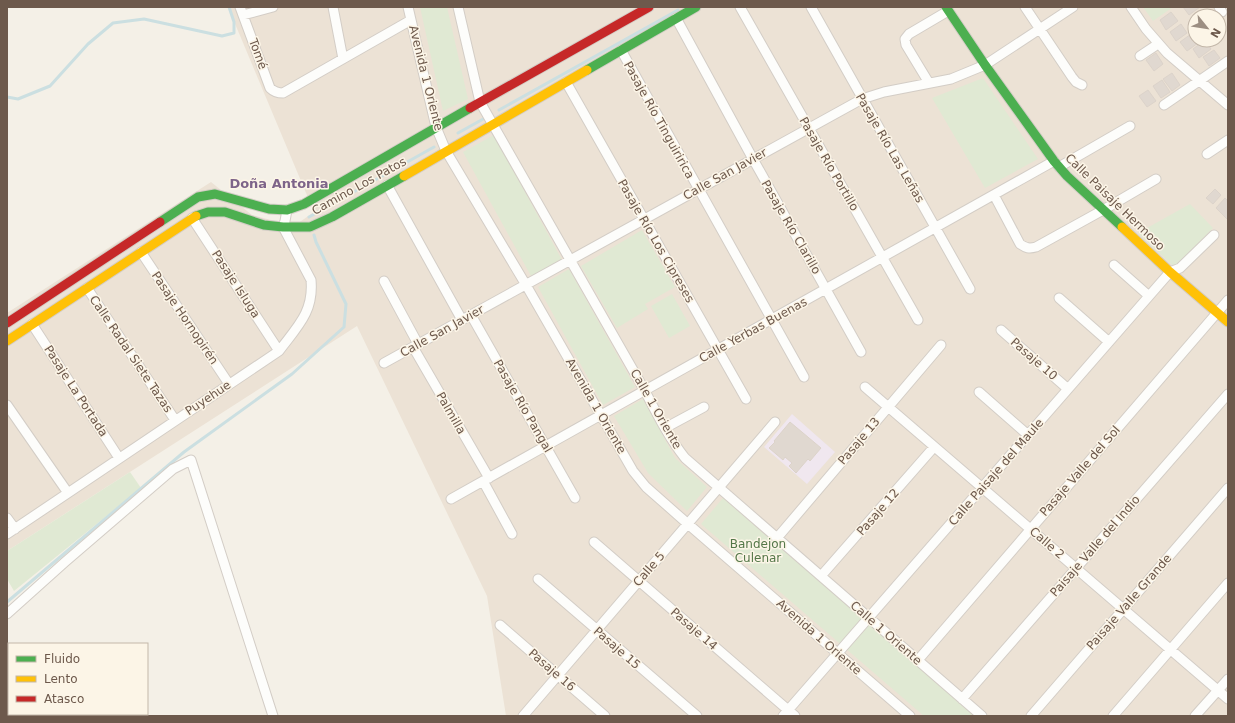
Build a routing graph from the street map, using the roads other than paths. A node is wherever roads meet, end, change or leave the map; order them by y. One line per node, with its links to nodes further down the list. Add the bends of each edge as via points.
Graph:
1 (273, 7): 13 (street)
2 (333, 7): 20 (street)
3 (408, 7): 15 (street, Avenida 1 Oriente)
4 (458, 7): 28 (street, Calle 1 Oriente)
5 (649, 7): 28 (street, Camino Los Patos)
6 (696, 7): 14 (street, Camino Los Patos)
7 (740, 7): 34 (street, Pasaje Río Portillo)
8 (811, 7): 27 (street, Pasaje Río Las Leñas)
9 (1025, 7): 16 (street)
10 (1073, 7): 16 (street, Calle San Javier)
11 (1131, 7): 17 (street)
12 (947, 9): 22 (street, Calle Paisaje Hermoso); 25 (street, via 905,39)
13 (242, 11): 20 (street, Tomé, via 270,88 276,92 283,93)
14 (676, 18): 18 (street, Camino Los Patos); 38 (street, Pasaje Río Clarillo)
15 (411, 20): 20 (street); 33 (street, Avenida 1 Oriente)
16 (1040, 30): 22 (street, Calle San Javier); 26 (street, via 1072,77)
17 (1158, 44): 19 (street); 23 (street)
18 (620, 50): 24 (street, Camino Los Patos); 42 (street, Pasaje Río Tinguiririca)
19 (1140, 56)
20 (343, 59)
21 (1228, 61): 23 (street)
22 (985, 65): 25 (street, Calle San Javier, via 951,79); 39 (street, Calle Paisaje Hermoso)
23 (1200, 80): 29 (street); 30 (street)
24 (566, 82): 31 (street, Camino Los Patos); 47 (street, Pasaje Río Los Cipreses)
25 (929, 83): 27 (street, Calle San Javier)
26 (1082, 85)
27 (862, 99): 34 (street, Calle San Javier); 49 (street, Pasaje Río Las Leñas)
28 (480, 102): 31 (street, Calle 1 Oriente); 33 (street, Camino Los Patos)
29 (1164, 104)
30 (1228, 105)
31 (492, 124): 36 (street, Camino Los Patos); 53 (street, Calle 1 Oriente)
32 (1130, 126): 39 (street, Calle Yerbas Buenas)
33 (436, 127): 36 (street, Avenida 1 Oriente); 44 (street, Camino Los Patos, via 304,204)
34 (808, 128): 38 (street, Calle San Javier); 52 (street, Pasaje Río Portillo)
35 (1228, 140): 37 (street)
36 (446, 151): 41 (street, Camino Los Patos); 57 (street, Avenida 1 Oriente)
37 (1207, 154)
38 (752, 159): 42 (street, Calle San Javier); 59 (street, Pasaje Río Clarillo)
39 (1057, 164): 43 (street, Calle Yerbas Buenas); 45 (street, Calle Paisaje Hermoso)
40 (1156, 179): 45 (street)
41 (387, 185): 48 (street, Camino Los Patos, via 310,227); 67 (street)
42 (698, 190): 47 (street, Calle San Javier); 68 (street, Pasaje Río Tinguiririca)
43 (994, 196): 45 (street, via 1020,244 1027,249 1036,247); 49 (street, Calle Yerbas Buenas)
44 (286, 210): 48 (street); 64 (street, Camino Los Patos, via 269,209 215,194 198,197)
45 (1103, 210): 55 (street, Calle Paisaje Hermoso)
46 (192, 218): 48 (street, Camino Los Patos, via 205,212 218,211); 51 (street, Camino Los Patos); 78 (street, Pasaje Isluga)
47 (643, 220): 53 (street, Calle San Javier); 79 (street, Pasaje Río Los Cipreses)
48 (283, 228): 78 (street, Puyehue, via 312,280 312,289 310,304 304,316)
49 (936, 228): 52 (street, Calle Yerbas Buenas); 60 (street, Pasaje Río Las Leñas)
50 (1214, 235): 55 (street, Calle Paisaje del Maule, via 1180,268)
51 (141, 252): 58 (street, Camino Los Patos); 83 (street, Pasaje Hornopirén)
52 (882, 258): 59 (street, Calle Yerbas Buenas); 69 (street, Pasaje Río Portillo)
53 (570, 260): 57 (street, Calle San Javier); 86 (street, Calle 1 Oriente)
54 (1114, 265): 61 (street)
55 (1170, 272): 61 (street, Calle Paisaje del Maule); 65 (street, Calle Paisaje Hermoso)
56 (384, 281): 77 (street, Palmilla)
57 (526, 285): 66 (street, Calle San Javier); 93 (street, Avenida 1 Oriente)
58 (88, 288): 70 (street, Camino Los Patos); 94 (street, Calle Radal Siete Tazas)
59 (826, 289): 68 (street, Calle Yerbas Buenas); 80 (street, Pasaje Río Clarillo)
60 (970, 289)
61 (1149, 296): 75 (street, Calle Paisaje del Maule)
62 (1059, 298): 75 (street)
63 (1228, 300): 65 (street, Pasaje Valle del Sol)
64 (34, 306): 70 (street, Pasaje La Portada, via 30,311 30,317); 72 (street, Camino Los Patos)
65 (1217, 312): 71 (street, Calle Paisaje Hermoso); 110 (street, Pasaje Valle del Sol)
66 (471, 315): 67 (street, Calle San Javier); 98 (street, Pasaje Río Pangal)
67 (462, 320): 77 (street, Calle San Javier)
68 (772, 320): 79 (street, Calle Yerbas Buenas); 82 (street, Pasaje Río Tinguiririca)
69 (918, 320)
70 (35, 322): 74 (street, Camino Los Patos); 100 (street, Pasaje La Portada)
71 (1228, 322)
72 (7, 323)
73 (1000, 330): 85 (street, Pasaje 10)
74 (7, 341)
75 (1109, 342): 85 (street, Calle Paisaje del Maule)
76 (941, 345): 91 (street, Pasaje 13)
77 (416, 346): 81 (street, Calle San Javier); 101 (street, Palmilla)
78 (279, 350): 83 (street, Puyehue)
79 (718, 350): 86 (street, Calle Yerbas Buenas); 89 (street, Pasaje Río Los Cipreses)
80 (861, 352)
81 (384, 363)
82 (804, 377)
83 (229, 384): 94 (street, Puyehue)
84 (865, 387): 91 (street, Calle 2)
85 (1068, 389): 97 (street, Calle Paisaje del Maule)
86 (645, 390): 93 (street, Calle Yerbas Buenas); 96 (street, Calle 1 Oriente)
87 (979, 392): 97 (street)
88 (1228, 394): 115 (street, Paisaje Valle del Indio)
89 (746, 399)
90 (7, 405): 105 (street)
91 (888, 406): 99 (street, Calle 2); 113 (street, Pasaje 13)
92 (704, 407): 96 (street)
93 (601, 415): 98 (street, Calle Yerbas Buenas); 109 (street, Avenida 1 Oriente, via 640,480)
94 (176, 420): 100 (street, Puyehue)
95 (775, 422): 102 (street, Calle 5)
96 (665, 428): 102 (street, Calle 1 Oriente, via 685,458)
97 (1028, 435): 103 (street, Calle Paisaje del Maule)
98 (546, 446): 101 (street, Calle Yerbas Buenas); 106 (street, Pasaje Río Pangal)
99 (934, 447): 103 (street, Calle 2); 116 (street, Pasaje 12)
100 (119, 458): 105 (street, Puyehue)
101 (486, 480): 107 (street, Calle Yerbas Buenas); 112 (street, Palmilla)
102 (719, 488): 109 (street, Calle 5); 113 (street, Calle 1 Oriente)
103 (982, 488): 110 (street, Calle 2); 122 (street, Calle Paisaje del Maule)
104 (1228, 488): 120 (street, Paisaje Valle Grande)
105 (68, 493): 111 (street, Puyehue)
106 (576, 498)
107 (451, 499)
108 (7, 518): 111 (street)
109 (688, 524): 118 (street, Calle 5); 126 (street, Avenida 1 Oriente)
110 (1030, 528): 115 (street, Calle 2); 127 (street, Pasaje Valle del Sol)
111 (11, 532)
112 (512, 534)
113 (777, 538): 116 (street, Calle 1 Oriente)
114 (594, 542): 118 (street, Pasaje 14)
115 (1076, 568): 120 (street, Calle 2); 131 (street, Paisaje Valle del Indio)
116 (821, 576): 122 (street, Calle 1 Oriente)
117 (538, 579): 124 (street, Pasaje 15)
118 (639, 581): 124 (street, Calle 5); 133 (street, Pasaje 14)
119 (1228, 583): 125 (street)
120 (1122, 609): 125 (street, Calle 2); 140 (street, Paisaje Valle Grande)
121 (7, 614): 134 (street, via 173,469 191,460)
122 (869, 618): 126 (street, Calle Paisaje del Maule); 127 (street, Calle 1 Oriente)
123 (500, 625): 128 (street, Pasaje 16)
124 (597, 630): 128 (street, Calle 5); 137 (street, Pasaje 15)
125 (1171, 650): 130 (street, Calle 2); 141 (street)
126 (838, 654): 133 (street, Calle Paisaje del Maule); 138 (street, Avenida 1 Oriente)
127 (918, 660): 131 (street, Calle 1 Oriente)
128 (558, 676): 135 (street, Calle 5); 136 (street, Pasaje 16)
129 (1228, 679): 130 (street)
130 (1217, 690): 132 (street, Calle 2); 142 (street)
131 (962, 699): 139 (street, Calle 1 Oriente)
132 (1228, 699)
133 (789, 714)
134 (273, 716)
135 (523, 716)
136 (605, 716)
137 (697, 716)
138 (910, 716)
139 (982, 716)
140 (1030, 716)
141 (1113, 716)
142 (1195, 716)

